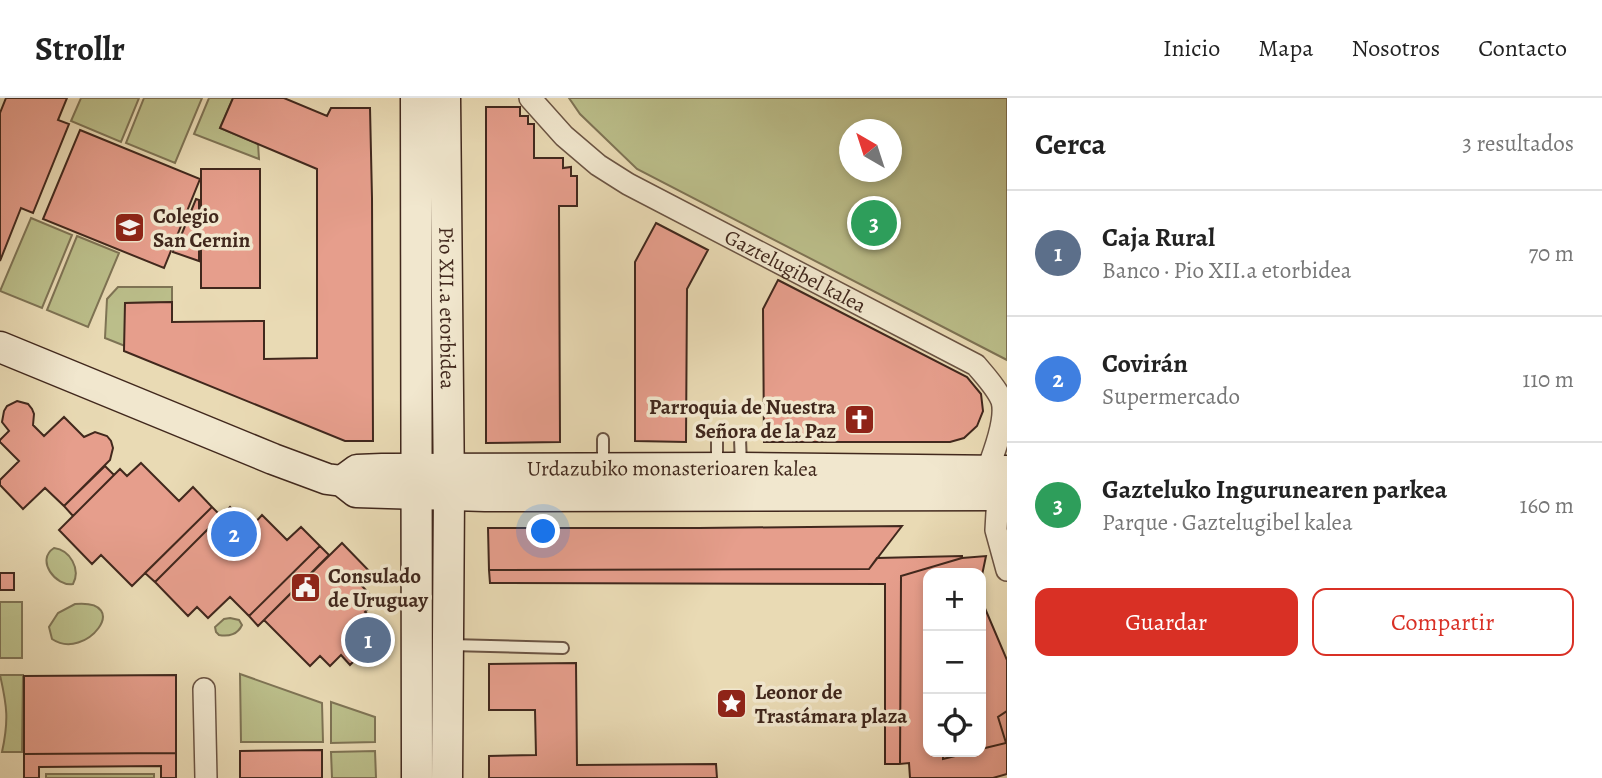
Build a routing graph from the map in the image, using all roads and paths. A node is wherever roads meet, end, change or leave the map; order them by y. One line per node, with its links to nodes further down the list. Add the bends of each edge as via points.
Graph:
1 (416, 98): 9 (street, Pio XII.a etorbidea, via 410,268)
2 (445, 98): 13 (street, Pio XII.a etorbidea)
3 (530, 98): 5 (street, Gaztelugibel kalea, via 598,165 976,365)
4 (0, 347): 9 (street, Urdazubiko monasterioaren kalea, via 327,478 342,481 357,470)
5 (1005, 403): 12 (street, Gaztelugibel kalea, via 997,444)
6 (717, 438): 11 (lane)
7 (603, 439): 10 (lane)
8 (740, 439): 11 (lane)
9 (414, 461): 13 (street, Urdazubiko monasterioaren kalea); 19 (street, Pio XII.a etorbidea, via 410,685)
10 (603, 468): 11 (street, Urdazubiko monasterioaren kalea); 13 (street, Urdazubiko monasterioaren kalea, via 486,468)
11 (729, 468): 12 (street, Urdazubiko monasterioaren kalea)
12 (1000, 483): 13 (street, Urdazubiko monasterioaren kalea); 14 (street, Gaztelugibel kalea, via 996,530)
13 (449, 494): 15 (street, Pio XII.a etorbidea)
14 (1007, 570)
15 (448, 645): 16 (lane); 20 (street, Pio XII.a etorbidea)
16 (563, 648)
17 (204, 689): 18 (street)
18 (206, 778)
19 (417, 778)
20 (447, 778)

